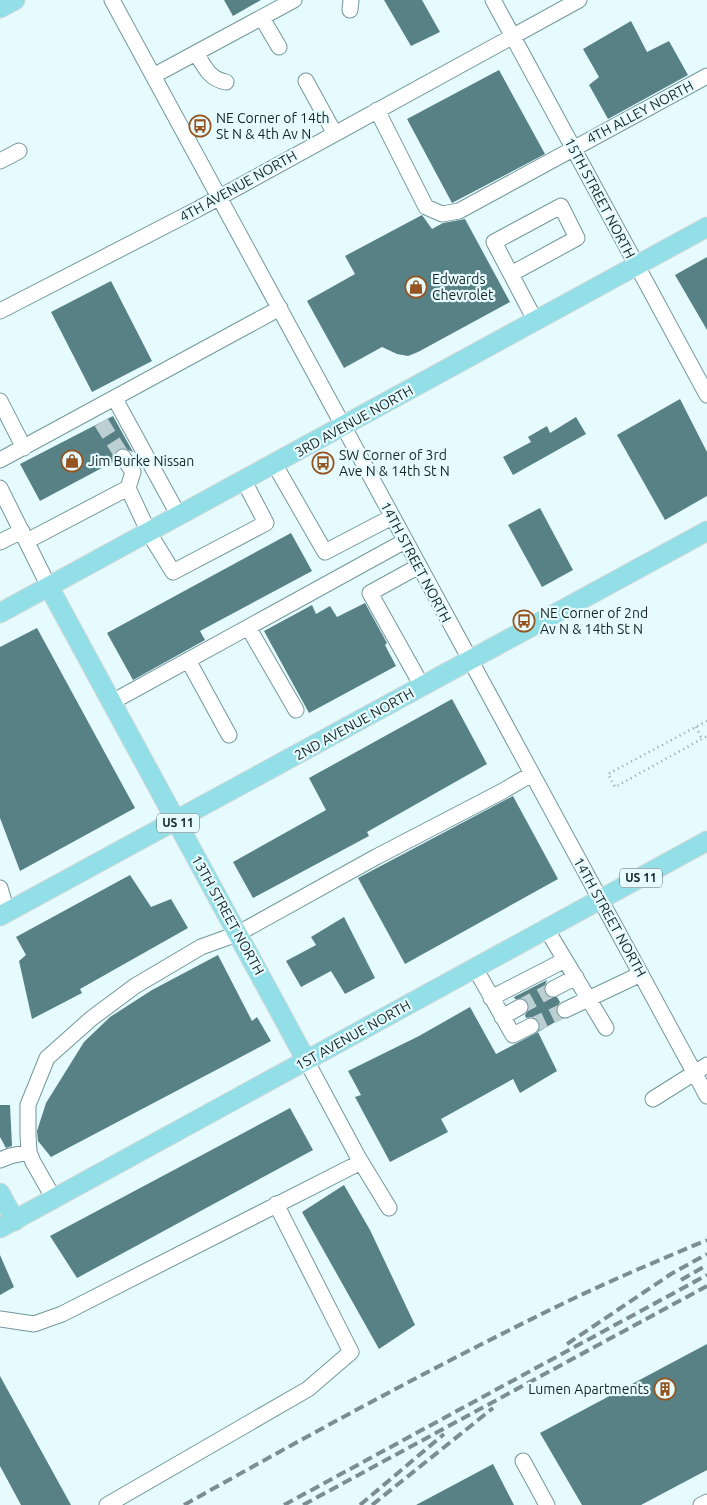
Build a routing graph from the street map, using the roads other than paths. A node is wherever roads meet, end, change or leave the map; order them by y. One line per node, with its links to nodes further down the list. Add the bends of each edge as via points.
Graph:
1 (15, 0): 6 (main road)
2 (112, 0): 11 (street, 14TH STREET NORTH)
3 (294, 0): 7 (street)
4 (493, 0): 8 (street, 15TH STREET NORTH)
5 (579, 0): 8 (street, 4TH AVENUE NORTH)
6 (0, 8)
7 (262, 18): 9 (street); 10 (street)
8 (512, 36): 15 (street, 4TH AVENUE NORTH); 17 (street, 15TH STREET NORTH)
9 (279, 47)
10 (196, 53): 11 (street); 14 (street, via 210,74)
11 (153, 76): 20 (street, 14TH STREET NORTH)
12 (707, 76): 17 (street, 4TH ALLEY NORTH)
13 (306, 81): 16 (street)
14 (226, 82)
15 (377, 110): 16 (street, 4TH AVENUE NORTH); 17 (street, 4TH ALLEY NORTH, via 426,207 442,214 459,211)
16 (335, 134): 20 (street, 4TH AVENUE NORTH)
17 (573, 147): 22 (street, 15TH STREET NORTH)
18 (19, 151): 19 (street)
19 (0, 161)
20 (220, 196): 24 (street, 14TH STREET NORTH); 25 (street, 4TH AVENUE NORTH)
21 (707, 228): 22 (main road, 3RD AVENUE NORTH)
22 (637, 266): 26 (main road, 3RD AVENUE NORTH); 27 (street, 15TH STREET NORTH)
23 (511, 274): 23 (street, via 494,242 562,206 577,238); 26 (street)
24 (280, 308): 29 (street); 31 (street, 14TH STREET NORTH)
25 (0, 311)
26 (536, 322): 31 (main road, 3RD AVENUE NORTH)
27 (703, 379): 28 (street, 15TH STREET NORTH)
28 (707, 395)
29 (115, 398): 32 (street, via 98,415); 39 (street)
30 (0, 401): 32 (street)
31 (344, 427): 35 (main road, 3RD AVENUE NORTH); 40 (street, 14TH STREET NORTH)
32 (24, 448): 34 (street)
33 (123, 457): 38 (street, via 133,472)
34 (0, 460)
35 (275, 464): 36 (main road, 3RD AVENUE NORTH); 40 (street, via 325,552)
36 (244, 481): 39 (main road, 3RD AVENUE NORTH); 42 (street, via 266,523 173,572)
37 (0, 488): 43 (street, 13TH STREET NORTH)
38 (128, 488): 42 (street); 43 (street)
39 (179, 516): 42 (main road, 3RD AVENUE NORTH)
40 (392, 517): 44 (street, 14TH STREET NORTH)
41 (707, 531): 51 (main road, 2ND AVENUE NORTH)
42 (149, 533): 47 (main road, 3RD AVENUE NORTH)
43 (24, 536): 45 (street); 47 (street, 13TH STREET NORTH)
44 (405, 541): 46 (street, 14TH STREET NORTH); 49 (street)
45 (0, 542)
46 (419, 566): 51 (street, 14TH STREET NORTH); 52 (street, via 370,593)
47 (50, 587): 48 (main road, 3RD AVENUE NORTH); 53 (main road, 13TH STREET NORTH / US 11)
48 (0, 614)
49 (248, 627): 50 (street); 54 (street)
50 (188, 660): 53 (street); 55 (street)
51 (469, 661): 52 (main road, 2ND AVENUE NORTH); 56 (street, 14TH STREET NORTH)
52 (422, 686): 57 (main road, 2ND AVENUE NORTH)
53 (112, 702): 57 (main road, 13TH STREET NORTH / US 11)
54 (296, 710)
55 (229, 734)
56 (532, 774): 60 (street, 14TH STREET NORTH); 63 (street)
57 (176, 820): 61 (main road, 2ND AVENUE NORTH); 63 (main road, 13TH STREET NORTH / US 11)
58 (707, 841): 60 (main road, 1ST AVENUE NORTH / US 11)
59 (0, 888): 61 (street)
60 (601, 901): 62 (main road, 1ST AVENUE NORTH / US 11); 66 (street, 14TH STREET NORTH)
61 (4, 914)
62 (547, 930): 64 (street); 65 (main road, 1ST AVENUE NORTH / US 11)
63 (238, 934): 76 (main road, 13TH STREET NORTH / US 11); 80 (street, via 201,947 135,986 47,1058 28,1105)
64 (565, 960): 67 (street); 69 (street)
65 (475, 968): 69 (street); 76 (main road, 1ST AVENUE NORTH / US 11)
66 (641, 974): 70 (street); 77 (street, 14TH STREET NORTH)
67 (576, 977): 68 (street); 70 (street)
68 (553, 989)
69 (491, 998): 73 (street)
70 (589, 998): 72 (street); 75 (street)
71 (520, 1007): 73 (street)
72 (565, 1010)
73 (502, 1017): 74 (street, via 513,1035)
74 (531, 1026)
75 (606, 1028)
76 (306, 1060): 81 (street, 13TH STREET NORTH); 84 (main road, 1ST AVENUE NORTH / US 11)
77 (700, 1069): 78 (street, 14TH STREET NORTH); 79 (street)
78 (707, 1096)
79 (653, 1099)
80 (29, 1152): 82 (street); 84 (street)
81 (358, 1157): 85 (street, via 357,1164); 86 (street, 13TH STREET NORTH)
82 (0, 1160)
83 (0, 1193): 87 (main road)
84 (54, 1199): 87 (main road, 1ST AVENUE NORTH / US 11)
85 (276, 1204): 88 (street, via 62,1314 34,1324); 91 (street, via 351,1352 308,1389)
86 (389, 1208)
87 (8, 1224)
88 (0, 1319)
89 (523, 1461): 92 (street)
90 (707, 1502): 93 (street)
91 (107, 1505)
92 (547, 1505)
93 (701, 1505)

